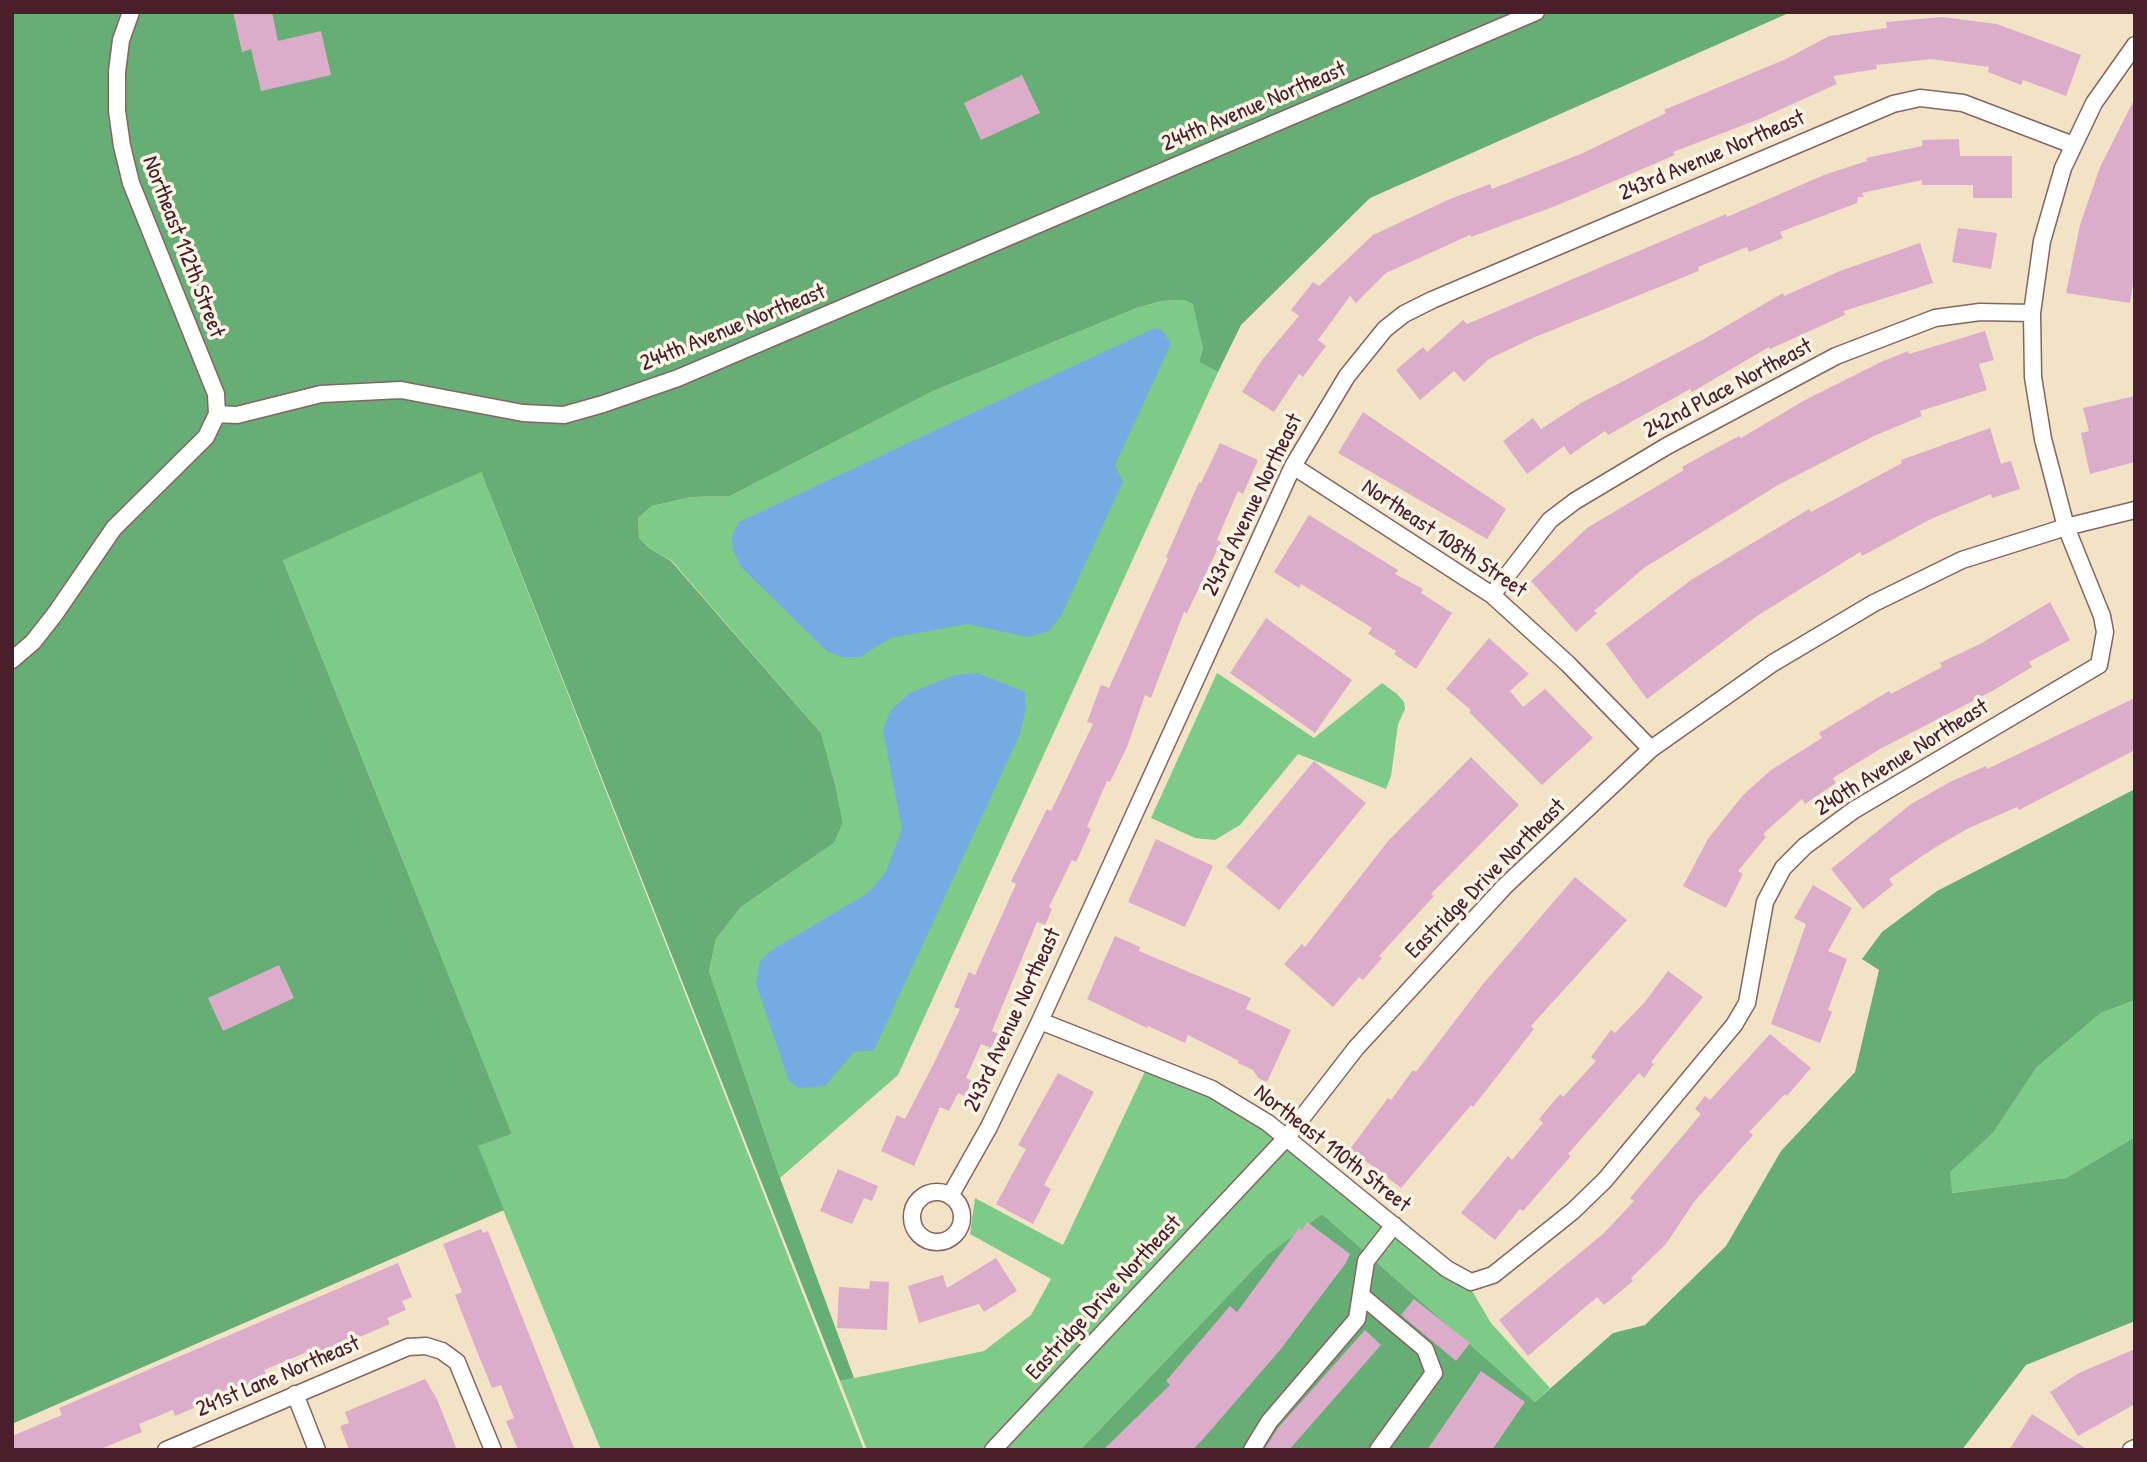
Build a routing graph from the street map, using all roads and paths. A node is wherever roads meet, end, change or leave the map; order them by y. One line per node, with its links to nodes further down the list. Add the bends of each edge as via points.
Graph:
1 (131, 12): 6 (street, Northeast 112th Street, via 117,72 122,146 131,183 216,394)
2 (1536, 12): 6 (street, 244th Avenue Northeast, via 691,372 603,404 564,415 523,413 401,390 321,394 237,415)
3 (2135, 45): 4 (street, via 2094,103)
4 (2073, 145): 5 (street, via 2052,200); 7 (street, 243rd Avenue Northeast, via 1963,103 1939,99 1893,104 1867,114 1404,314 1385,329 1347,376)
5 (2032, 313): 9 (street, via 2036,404); 10 (street, 242nd Place Northeast, via 1980,312 1935,318 1836,356 1575,501 1550,520)
6 (217, 414): 11 (street, via 206,437 114,528 55,614)
7 (1293, 466): 10 (street, Northeast 108th Street); 13 (street, 243rd Avenue Northeast)
8 (2135, 510): 9 (street, Eastridge Drive Northeast)
9 (2066, 527): 12 (street, Eastridge Drive Northeast, via 1962,560 1874,603 1773,663); 17 (street, 240th Avenue Northeast, via 2102,616 2105,632 2099,665 1854,810 1805,846 1783,868 1765,902 1747,1003 1734,1025 1605,1180 1493,1275)
10 (1492, 595): 12 (street, Northeast 108th Street)
11 (12, 660)
12 (1651, 749): 14 (street, Eastridge Drive Northeast, via 1505,886 1356,1048)
13 (1040, 1021): 14 (street, Northeast 110th Street, via 1212,1089); 15 (street, 243rd Avenue Northeast)
14 (1287, 1137): 16 (street, Northeast 110th Street); 23 (street, Eastridge Drive Northeast)
15 (950, 1196)
16 (1394, 1225): 17 (street, Northeast 110th Street, via 1447,1269); 18 (street, via 1366,1261)
17 (1471, 1282)
18 (1362, 1296): 24 (street, via 1357,1319 1269,1422); 25 (street, via 1425,1349 1434,1373)
19 (295, 1394): 20 (street, 241st Lane Northeast); 21 (street); 22 (street, 241st Lane Northeast, via 408,1347 426,1346 457,1362)
20 (166, 1450)
21 (317, 1450)
22 (493, 1450)
23 (993, 1450)
24 (1252, 1450)
25 (1378, 1450)

